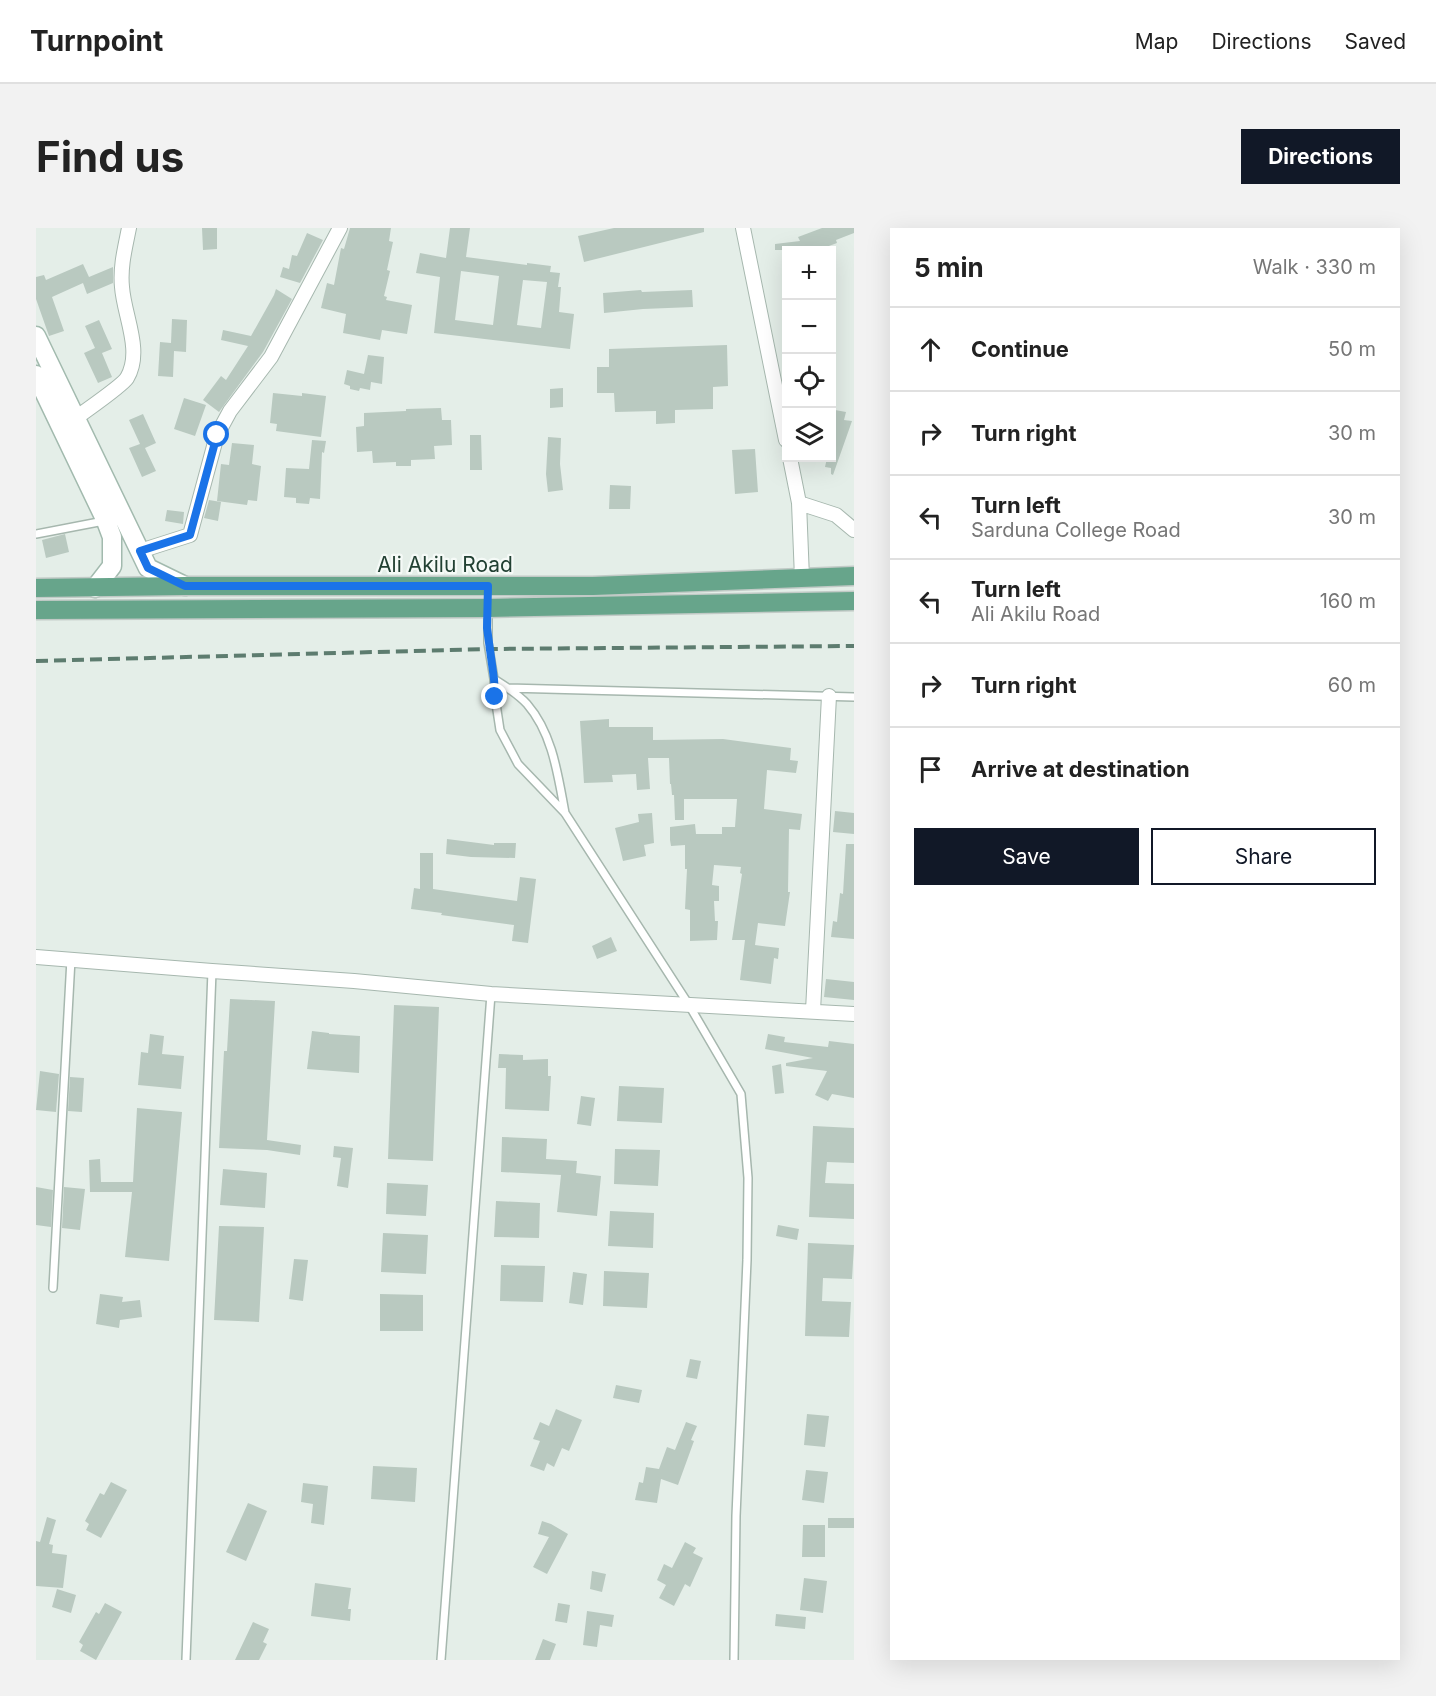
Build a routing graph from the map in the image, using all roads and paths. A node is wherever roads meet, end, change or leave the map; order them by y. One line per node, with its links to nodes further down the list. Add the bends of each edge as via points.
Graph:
1 (129, 228): 6 (street, via 121,265 133,343 132,363 126,380)
2 (340, 228): 13 (street, via 271,357 217,435 190,535)
3 (743, 228): 7 (street)
4 (36, 336): 6 (street)
5 (36, 375): 10 (street)
6 (76, 418): 13 (street)
7 (782, 420)
8 (791, 462): 9 (street)
9 (799, 503): 11 (street, via 836,515); 15 (street)
10 (106, 521): 12 (lane); 19 (street, via 112,537 112,566)
11 (854, 530)
12 (36, 534)
13 (140, 551): 16 (street, via 148,568)
14 (854, 576): 15 (main road, Ali Akilu Road)
15 (802, 578): 17 (main road, Ali Akilu Road)
16 (185, 586): 17 (main road, Ali Akilu Road); 19 (main road, Ali Akilu Road)
17 (488, 586): 21 (main road)
18 (36, 588): 19 (main road, Ali Akilu Road)
19 (95, 588)
20 (854, 601): 21 (main road, Ali Akilu Road)
21 (488, 608): 22 (main road, Ali Akilu Road); 23 (lane)
22 (36, 610)
23 (494, 679): 24 (lane); 27 (lane, via 500,730 518,764)
24 (507, 688): 25 (lane); 27 (lane, via 526,703 541,724 555,759)
25 (829, 696): 26 (lane); 33 (street)
26 (854, 697)
27 (565, 813): 32 (lane)
28 (36, 957): 29 (street)
29 (71, 959): 30 (street); 35 (lane)
30 (212, 971): 31 (street); 36 (lane)
31 (490, 994): 32 (street); 37 (lane)
32 (689, 1005): 33 (street); 38 (lane, via 741,1094 748,1178)
33 (813, 1011): 34 (street)
34 (854, 1014)
35 (53, 1288)
36 (186, 1660)
37 (441, 1660)
38 (734, 1660)

